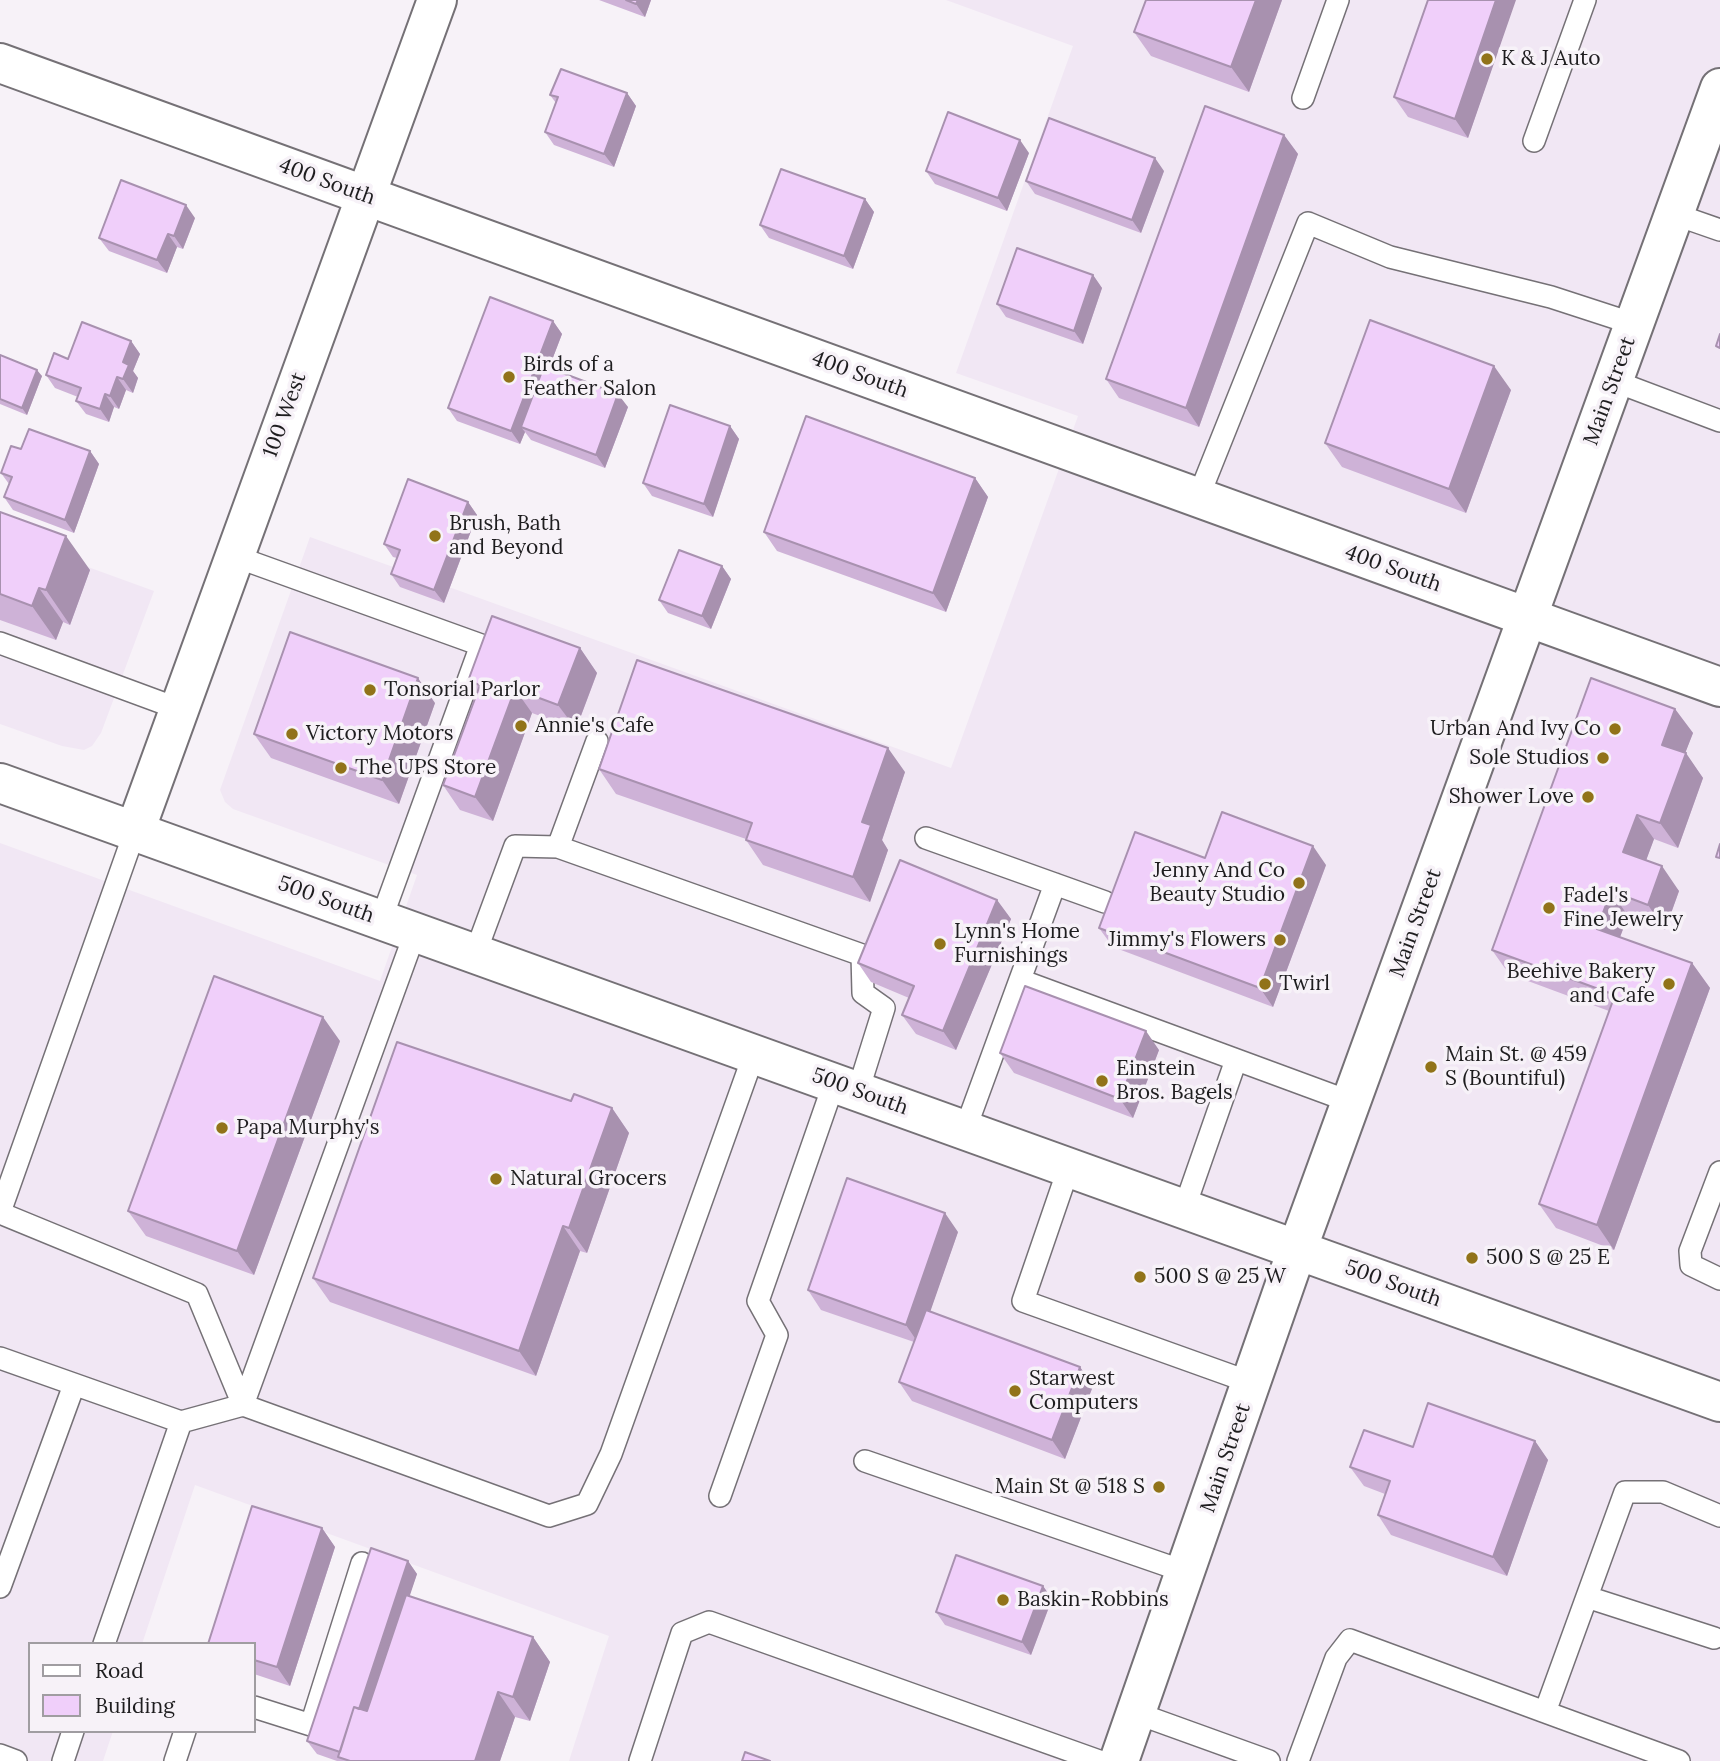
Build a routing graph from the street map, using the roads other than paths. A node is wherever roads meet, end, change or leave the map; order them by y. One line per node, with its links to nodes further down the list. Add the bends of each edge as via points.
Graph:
1 (437, 0): 8 (street, 100 West)
2 (1338, 0): 6 (lane)
3 (1585, 0): 7 (lane)
4 (0, 63): 8 (street, 400 South)
5 (1720, 88): 9 (street, Main Street)
6 (1303, 98)
7 (1534, 141)
8 (365, 196): 14 (street, 400 South); 15 (street, 100 West)
9 (1674, 214): 10 (lane); 11 (street, Main Street)
10 (1720, 230)
11 (1634, 324): 12 (street, Main Street); 14 (lane, via 1551,296 1390,257 1308,223)
12 (1614, 381): 13 (lane); 16 (street, Main Street)
13 (1720, 421)
14 (1198, 498): 16 (street, 400 South)
15 (234, 556): 19 (street, 100 West); 27 (lane, via 481,645)
16 (1528, 617): 18 (street, 400 South); 33 (street, Main Street)
17 (0, 642): 19 (lane)
18 (1720, 687)
19 (179, 709): 22 (street, 100 West)
20 (597, 741): 24 (lane)
21 (0, 783): 22 (street, 500 South)
22 (135, 831): 27 (street, 500 South); 38 (lane)
23 (926, 838): 25 (lane)
24 (558, 846): 28 (lane, via 515,846); 32 (lane, via 862,955 863,993 884,1008)
25 (1055, 884): 26 (lane); 29 (lane)
26 (1105, 902)
27 (398, 926): 28 (street, 500 South); 45 (lane)
28 (475, 954): 30 (street, 500 South)
29 (1020, 979): 31 (lane); 34 (lane)
30 (754, 1054): 32 (street, 500 South); 45 (lane, via 611,1454 587,1504 549,1516)
31 (1236, 1059): 33 (lane); 37 (lane)
32 (846, 1087): 34 (street, 500 South); 48 (lane, via 758,1301 778,1335)
33 (1351, 1102): 39 (street, Main Street)
34 (965, 1130): 35 (street, 500 South)
35 (1069, 1167): 37 (street, 500 South); 42 (lane, via 1023,1301)
36 (1720, 1172): 40 (lane, via 1690,1251 1691,1265)
37 (1184, 1209): 39 (street, 500 South)
38 (0, 1213): 45 (lane, via 197,1294)
39 (1297, 1250): 42 (street, Main Street); 44 (street, 500 South)
40 (1720, 1279)
41 (0, 1358): 43 (lane)
42 (1252, 1383): 51 (street, Main Street)
43 (74, 1385): 46 (lane); 52 (lane)
44 (1720, 1402)
45 (243, 1405): 46 (lane)
46 (181, 1422): 55 (lane)
47 (865, 1461): 51 (lane)
48 (720, 1496)
49 (1720, 1516): 53 (lane, via 1663,1492 1625,1492)
50 (362, 1563): 56 (lane, via 311,1725)
51 (1186, 1572): 58 (street, Main Street)
52 (0, 1587)
53 (1587, 1597): 54 (lane); 57 (lane)
54 (1718, 1632)
55 (105, 1642)
56 (256, 1708)
57 (1545, 1712): 69 (lane, via 1350,1640 1336,1658); 70 (lane)
58 (1136, 1713): 67 (street, Main Street); 68 (lane)
59 (72, 1733): 63 (lane)
60 (184, 1733): 64 (lane)
61 (0, 1755): 62 (lane)
62 (16, 1761)
63 (63, 1761)
64 (175, 1761)
65 (640, 1761): 66 (lane, via 682,1633 709,1622)
66 (1099, 1761)
67 (1119, 1761)
68 (1269, 1761)
69 (1298, 1761)
70 (1679, 1761)

